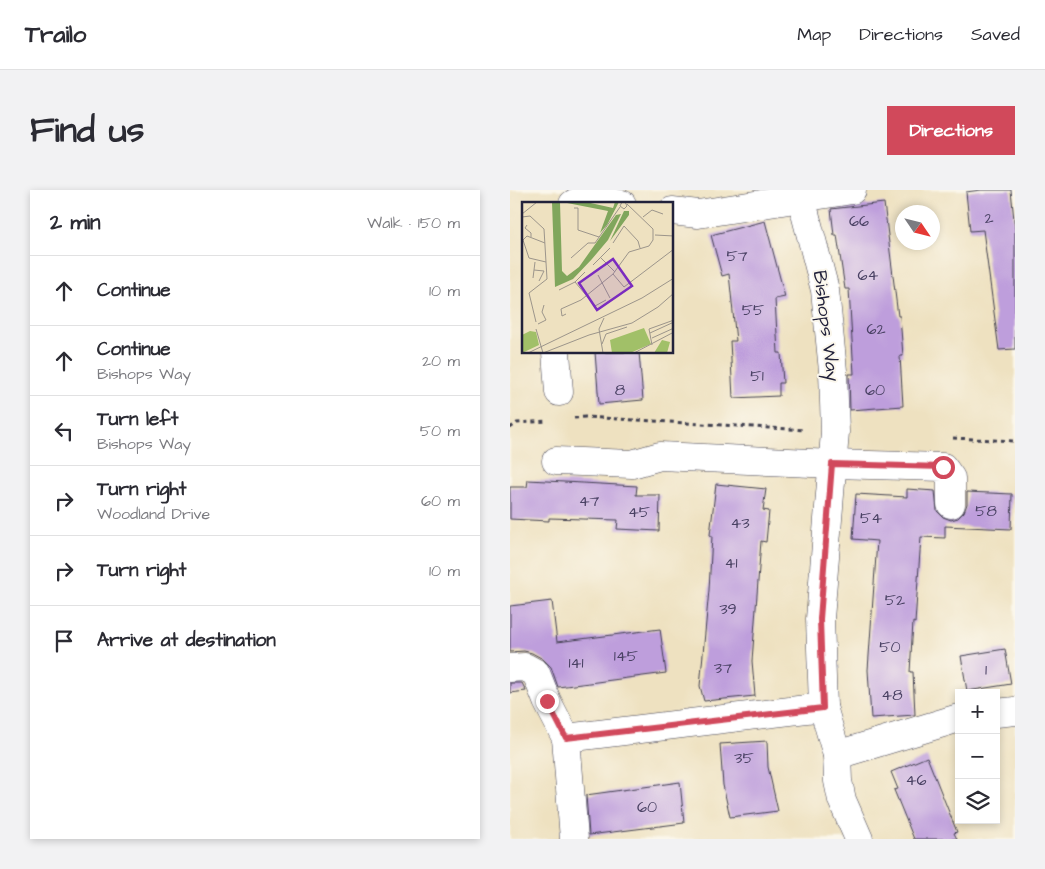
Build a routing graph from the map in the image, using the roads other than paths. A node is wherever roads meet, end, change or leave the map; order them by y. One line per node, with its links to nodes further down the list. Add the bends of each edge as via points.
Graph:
1 (852, 190): 2 (street)
2 (800, 194): 3 (street, via 698,214); 7 (street, Bishops Way, via 825,290 833,371 835,432)
3 (674, 211)
4 (556, 354): 5 (street)
5 (559, 392)
6 (556, 461): 7 (street, via 632,464 660,456)
7 (832, 464): 8 (street, via 943,467 951,478); 10 (street, Bishops Way, via 820,619)
8 (951, 504)
9 (510, 668): 14 (street, via 525,667 536,672)
10 (823, 708): 14 (street); 15 (street, Bishops Way)
11 (1015, 712): 12 (street)
12 (1000, 714)
13 (955, 719): 15 (street)
14 (566, 738): 16 (street)
15 (837, 755): 17 (street, Bishops Way, via 842,800)
16 (574, 839)
17 (859, 839)

